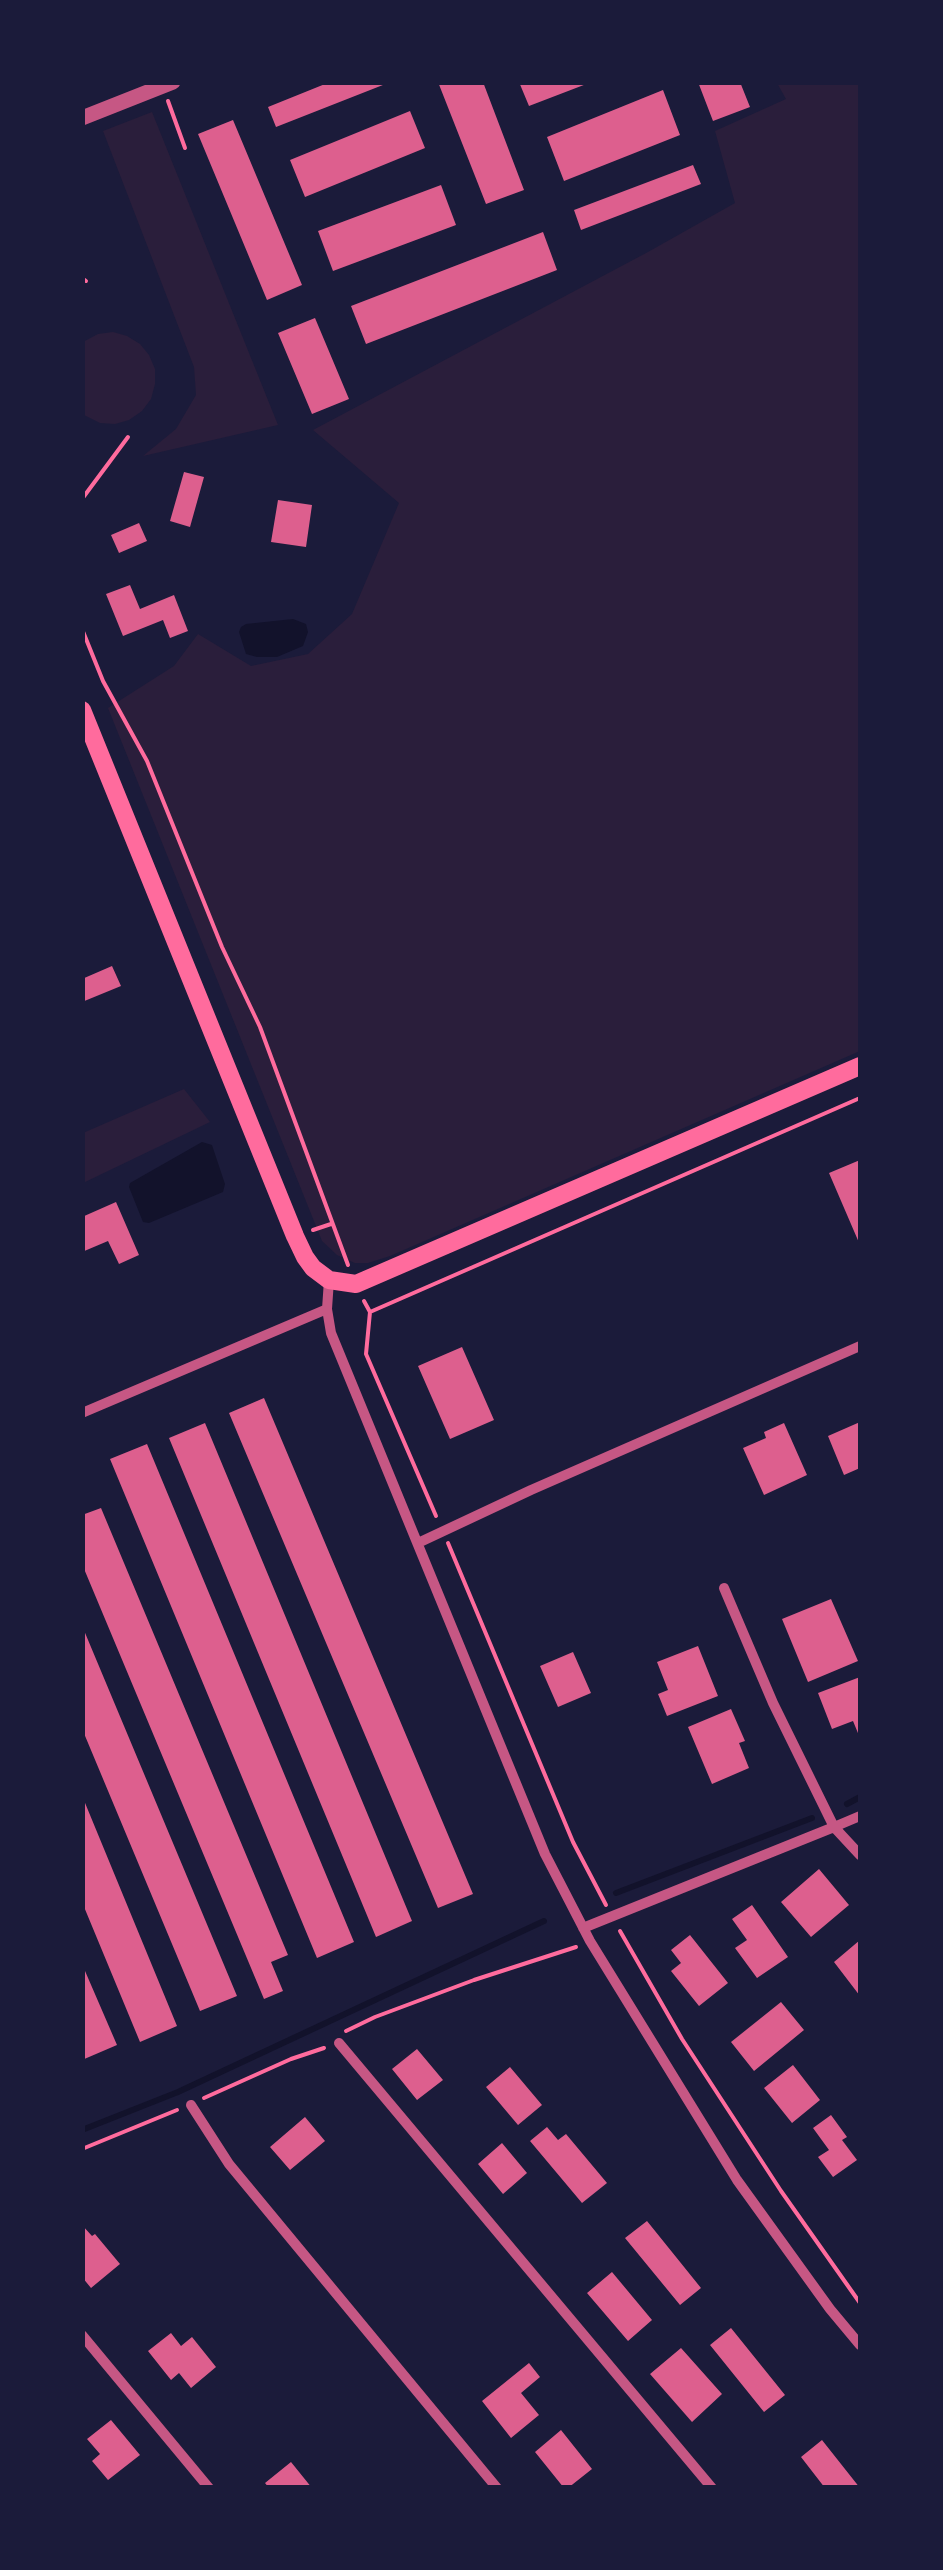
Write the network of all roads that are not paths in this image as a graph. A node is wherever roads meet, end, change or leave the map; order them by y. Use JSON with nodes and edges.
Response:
{"nodes":[{"id":1,"x":168,"y":85,"type":"edge"},
{"id":2,"x":82,"y":118,"type":"edge"},
{"id":3,"x":82,"y":710,"type":"edge"},
{"id":4,"x":860,"y":1066,"type":"edge"},
{"id":5,"x":329,"y":1280,"type":"junction"},
{"id":6,"x":327,"y":1309,"type":"junction"},
{"id":7,"x":860,"y":1346,"type":"edge"},
{"id":8,"x":82,"y":1413,"type":"edge"},
{"id":9,"x":418,"y":1542,"type":"junction"},
{"id":10,"x":724,"y":1588,"type":"dead end"},
{"id":11,"x":860,"y":1816,"type":"edge"},
{"id":12,"x":834,"y":1827,"type":"junction"},
{"id":13,"x":860,"y":1855,"type":"edge"},
{"id":14,"x":583,"y":1928,"type":"junction"},
{"id":15,"x":340,"y":2043,"type":"road end"},
{"id":16,"x":190,"y":2104,"type":"road end"},
{"id":17,"x":82,"y":2335,"type":"edge"},
{"id":18,"x":860,"y":2346,"type":"edge"},
{"id":19,"x":209,"y":2488,"type":"edge"},
{"id":20,"x":497,"y":2488,"type":"edge"},
{"id":21,"x":712,"y":2488,"type":"edge"}],
"edges":[{"from":1,"to":2,"type":"street"},
{"from":3,"to":5,"type":"main road"},
{"from":4,"to":5,"type":"main road"},
{"from":5,"to":6,"type":"street"},
{"from":6,"to":8,"type":"street"},
{"from":6,"to":9,"type":"street"},
{"from":7,"to":9,"type":"street"},
{"from":9,"to":14,"type":"street"},
{"from":10,"to":12,"type":"street"},
{"from":11,"to":12,"type":"street"},
{"from":12,"to":13,"type":"street"},
{"from":12,"to":14,"type":"street"},
{"from":14,"to":18,"type":"street"},
{"from":15,"to":21,"type":"street"},
{"from":16,"to":20,"type":"street"},
{"from":17,"to":19,"type":"street"}]}
